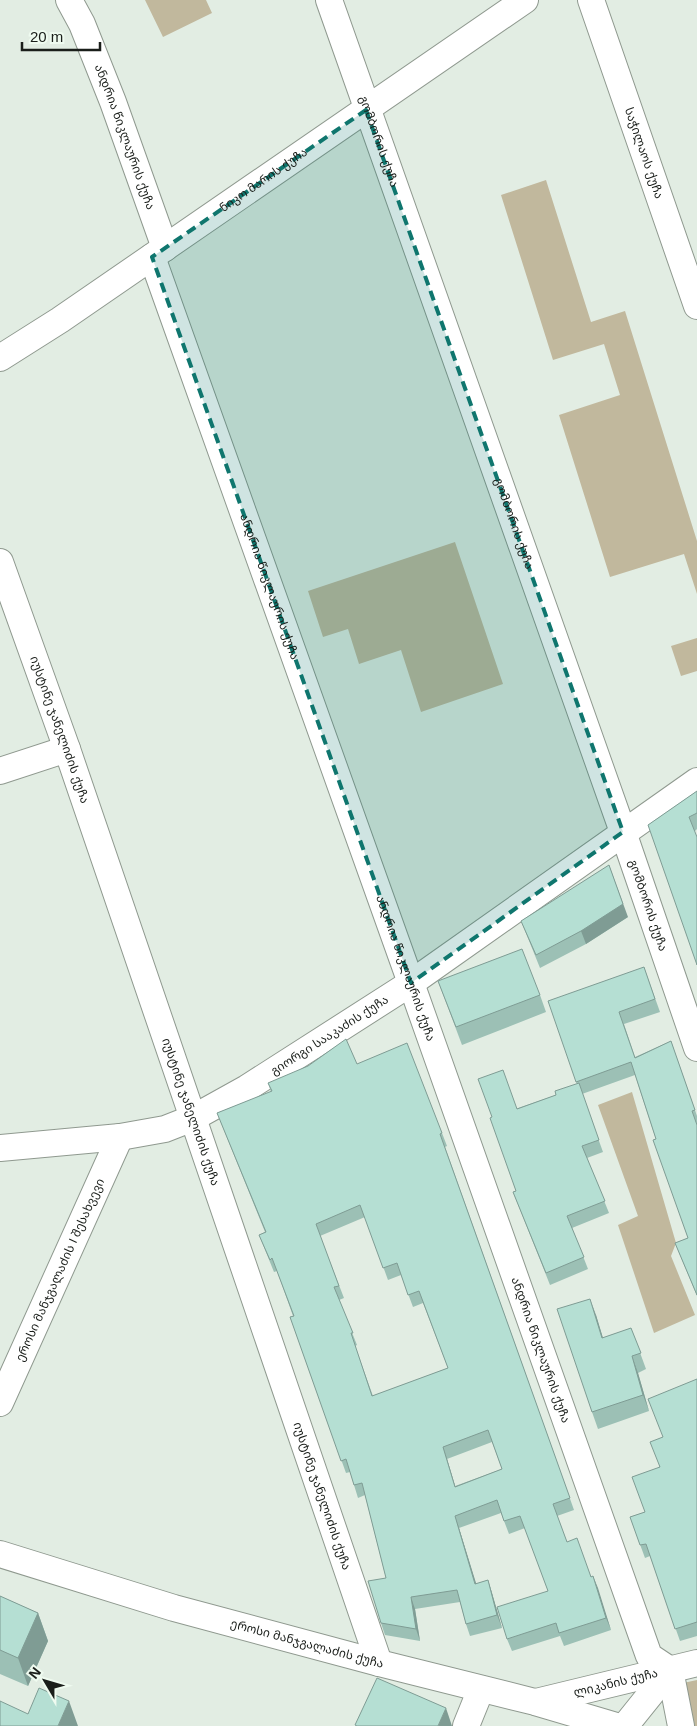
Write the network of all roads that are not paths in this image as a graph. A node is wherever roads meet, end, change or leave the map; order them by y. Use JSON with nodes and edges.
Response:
{"nodes":[{"id":1,"x":69,"y":0,"type":"edge"},
{"id":2,"x":329,"y":0,"type":"edge"},
{"id":3,"x":525,"y":0,"type":"edge"},
{"id":4,"x":591,"y":0,"type":"edge"},
{"id":5,"x":366,"y":110,"type":"junction"},
{"id":6,"x":158,"y":252,"type":"junction"},
{"id":7,"x":697,"y":306,"type":"edge"},
{"id":8,"x":0,"y":358,"type":"edge"},
{"id":9,"x":0,"y":562,"type":"edge"},
{"id":10,"x":67,"y":749,"type":"junction"},
{"id":11,"x":0,"y":771,"type":"edge"},
{"id":12,"x":697,"y":781,"type":"edge"},
{"id":13,"x":623,"y":832,"type":"junction"},
{"id":14,"x":411,"y":983,"type":"junction"},
{"id":15,"x":697,"y":1048,"type":"edge"},
{"id":16,"x":193,"y":1118,"type":"junction"},
{"id":17,"x":120,"y":1137,"type":"junction"},
{"id":18,"x":0,"y":1148,"type":"edge"},
{"id":19,"x":0,"y":1402,"type":"edge"},
{"id":20,"x":0,"y":1554,"type":"edge"},
{"id":21,"x":379,"y":1663,"type":"junction"},
{"id":22,"x":697,"y":1663,"type":"edge"},
{"id":23,"x":670,"y":1670,"type":"junction"},
{"id":24,"x":622,"y":1682,"type":"junction"},
{"id":25,"x":481,"y":1689,"type":"junction"},
{"id":26,"x":535,"y":1702,"type":"junction"},
{"id":27,"x":616,"y":1725,"type":"edge"},
{"id":28,"x":466,"y":1726,"type":"edge"},
{"id":29,"x":681,"y":1726,"type":"edge"}],
"edges":[{"from":1,"to":6,"type":"street","name":"ანდრია წიკლაურის ქუჩა"},
{"from":2,"to":5,"type":"street","name":"გომბორის ქუჩა"},
{"from":3,"to":5,"type":"street","name":"ნიკო მარის ქუჩა"},
{"from":4,"to":7,"type":"street","name":"საჭილაოს ქუჩა"},
{"from":5,"to":6,"type":"street","name":"ნიკო მარის ქუჩა"},
{"from":5,"to":13,"type":"street","name":"გომბორის ქუჩა"},
{"from":6,"to":8,"type":"street","name":"ნიკო მარის ქუჩა"},
{"from":6,"to":14,"type":"street","name":"ანდრია წიკლაურის ქუჩა"},
{"from":9,"to":10,"type":"street","name":"იუსტინე ჯანელიძის ქუჩა"},
{"from":10,"to":11,"type":"street"},
{"from":10,"to":16,"type":"street","name":"იუსტინე ჯანელიძის ქუჩა"},
{"from":12,"to":13,"type":"street","name":"გიორგი სააკაძის ქუჩა"},
{"from":13,"to":14,"type":"street","name":"გიორგი სააკაძის ქუჩა"},
{"from":13,"to":15,"type":"street","name":"გომბორის ქუჩა"},
{"from":14,"to":16,"type":"street","name":"გიორგი სააკაძის ქუჩა"},
{"from":14,"to":23,"type":"street","name":"ანდრია წიკლაურის ქუჩა"},
{"from":16,"to":17,"type":"street","name":"გიორგი სააკაძის ქუჩა"},
{"from":16,"to":21,"type":"street","name":"იუსტინე ჯანელიძის ქუჩა"},
{"from":17,"to":18,"type":"street","name":"გიორგი სააკაძის ქუჩა"},
{"from":17,"to":19,"type":"street","name":"ეროსი მანჯგალაძის I შესახვევი"},
{"from":20,"to":21,"type":"street","name":"ეროსი მანჯგალაძის ქუჩა"},
{"from":21,"to":25,"type":"street","name":"ეროსი მანჯგალაძის ქუჩა"},
{"from":22,"to":23,"type":"street","name":"ლიკანის ქუჩა"},
{"from":23,"to":24,"type":"street","name":"ლიკანის ქუჩა"},
{"from":23,"to":27,"type":"street"},
{"from":23,"to":29,"type":"street"},
{"from":24,"to":26,"type":"street","name":"ლიკანის ქუჩა"},
{"from":24,"to":27,"type":"street"},
{"from":25,"to":26,"type":"street","name":"ეროსი მანჯგალაძის ქუჩა"},
{"from":25,"to":28,"type":"street"},
{"from":26,"to":27,"type":"street","name":"ეროსი მანჯგალაძის ქუჩა"}]}
